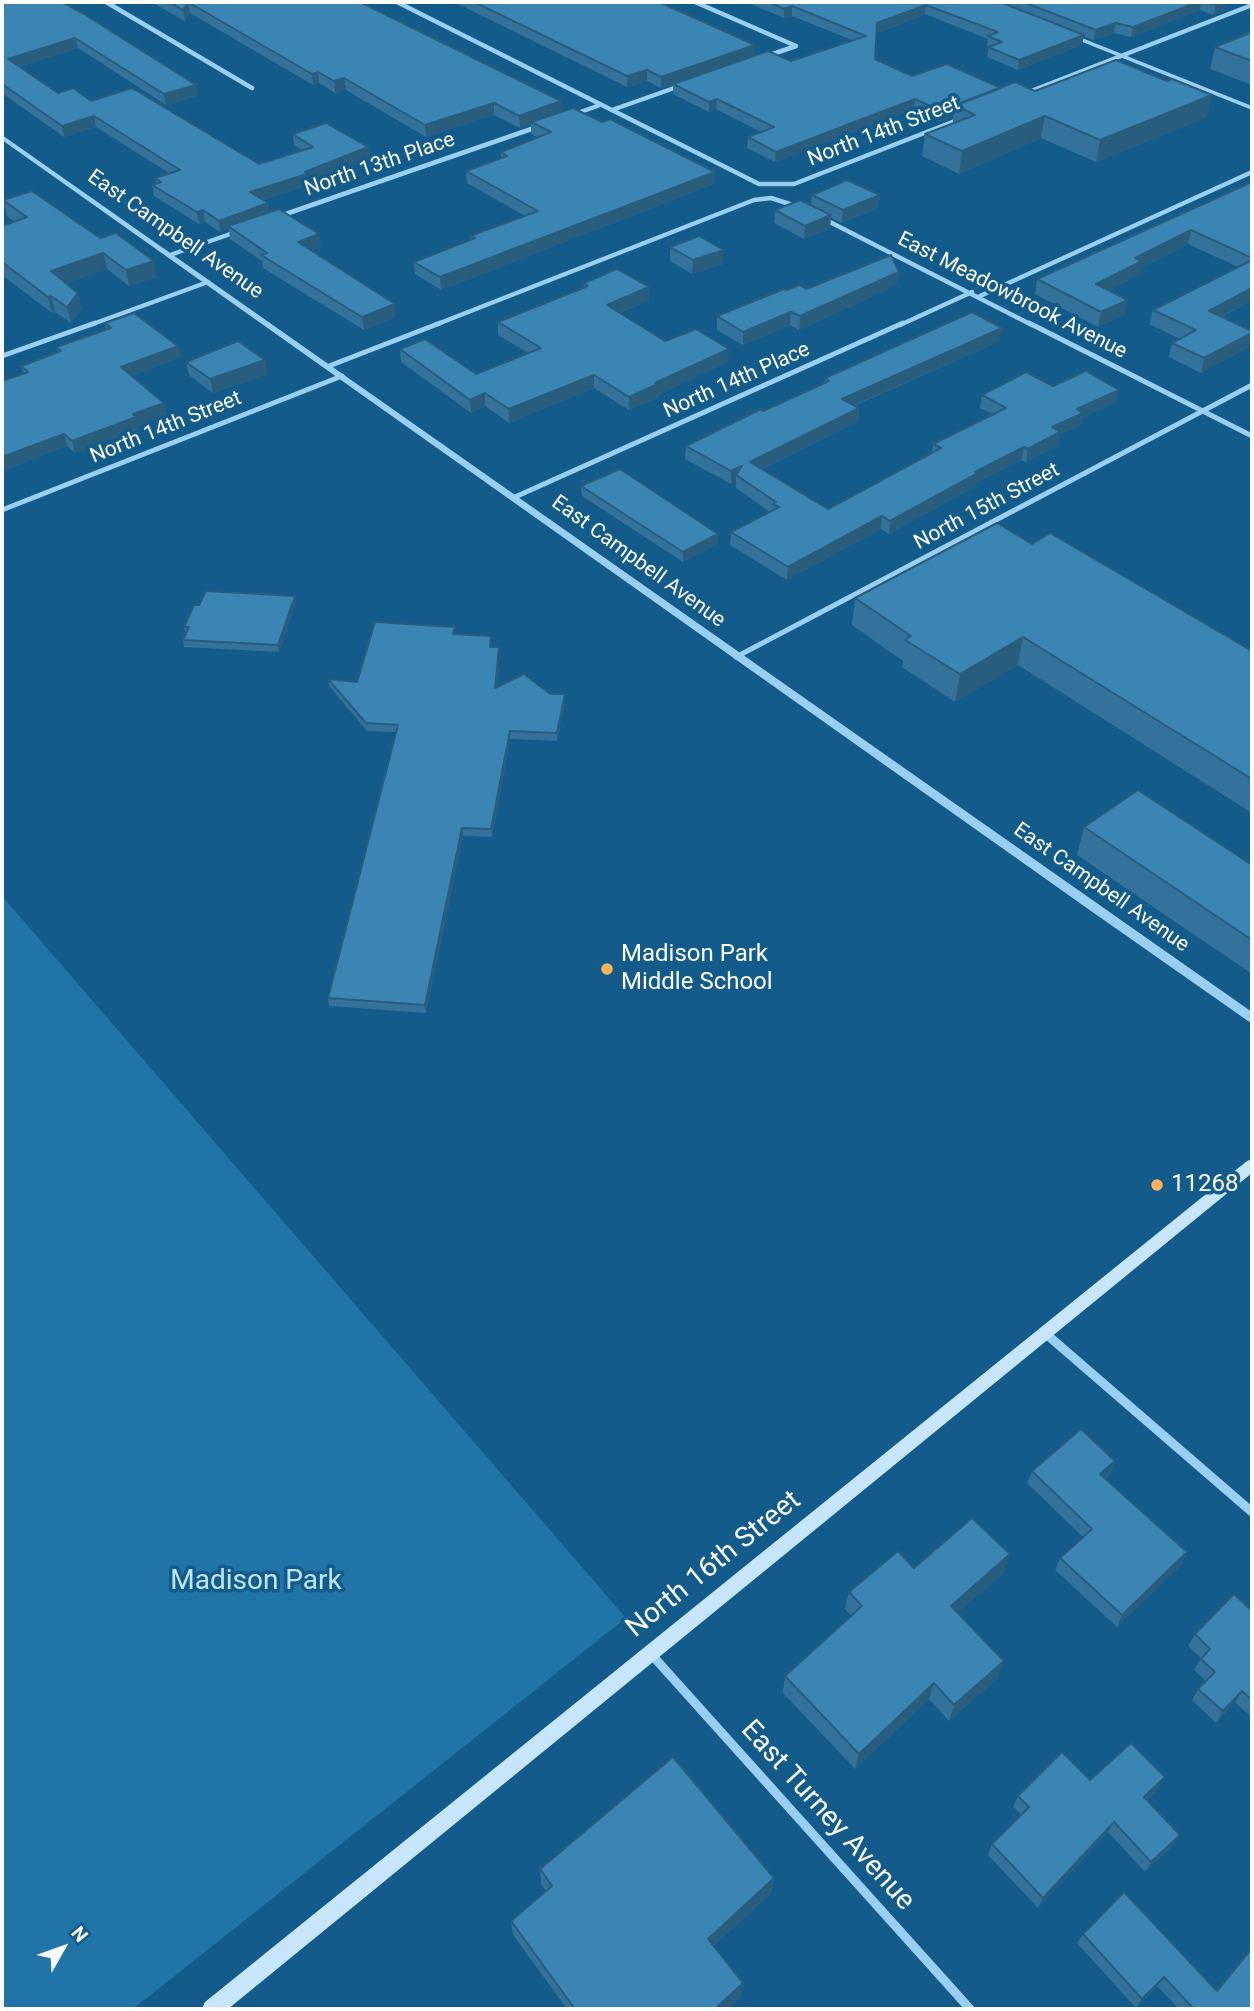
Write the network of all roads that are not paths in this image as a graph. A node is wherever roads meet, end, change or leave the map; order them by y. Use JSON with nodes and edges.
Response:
{"nodes":[{"id":1,"x":106,"y":2,"type":"edge"},
{"id":2,"x":397,"y":2,"type":"edge"},
{"id":3,"x":695,"y":2,"type":"edge"},
{"id":4,"x":1252,"y":5,"type":"edge"},
{"id":5,"x":1058,"y":30,"type":"edge"},
{"id":6,"x":1122,"y":56,"type":"junction"},
{"id":7,"x":757,"y":60,"type":"edge"},
{"id":8,"x":691,"y":83,"type":"edge"},
{"id":9,"x":252,"y":88,"type":"dead end"},
{"id":10,"x":1019,"y":96,"type":"edge"},
{"id":11,"x":600,"y":104,"type":"junction"},
{"id":12,"x":1252,"y":108,"type":"edge"},
{"id":13,"x":612,"y":110,"type":"junction"},
{"id":14,"x":969,"y":116,"type":"edge"},
{"id":15,"x":562,"y":118,"type":"edge"},
{"id":16,"x":549,"y":123,"type":"edge"},
{"id":17,"x":2,"y":137,"type":"edge"},
{"id":18,"x":1252,"y":173,"type":"edge"},
{"id":19,"x":804,"y":210,"type":"edge"},
{"id":20,"x":815,"y":215,"type":"edge"},
{"id":21,"x":277,"y":217,"type":"edge"},
{"id":22,"x":239,"y":231,"type":"edge"},
{"id":23,"x":170,"y":255,"type":"junction"},
{"id":24,"x":208,"y":282,"type":"junction"},
{"id":25,"x":972,"y":292,"type":"junction"},
{"id":26,"x":980,"y":296,"type":"junction"},
{"id":27,"x":2,"y":356,"type":"edge"},
{"id":28,"x":328,"y":366,"type":"junction"},
{"id":29,"x":342,"y":376,"type":"junction"},
{"id":30,"x":1252,"y":385,"type":"edge"},
{"id":31,"x":1203,"y":411,"type":"junction"},
{"id":32,"x":1252,"y":436,"type":"edge"},
{"id":33,"x":515,"y":497,"type":"junction"},
{"id":34,"x":2,"y":510,"type":"edge"},
{"id":35,"x":736,"y":657,"type":"junction"},
{"id":36,"x":1252,"y":1018,"type":"edge"},
{"id":37,"x":1252,"y":1164,"type":"edge"},
{"id":38,"x":1044,"y":1333,"type":"junction"},
{"id":39,"x":1252,"y":1512,"type":"edge"},
{"id":40,"x":650,"y":1653,"type":"junction"},
{"id":41,"x":212,"y":2009,"type":"edge"},
{"id":42,"x":970,"y":2009,"type":"edge"}],
"edges":[{"from":1,"to":9,"type":"street"},
{"from":2,"to":11,"type":"street"},
{"from":3,"to":7,"type":"street"},
{"from":4,"to":6,"type":"street"},
{"from":5,"to":6,"type":"street"},
{"from":6,"to":10,"type":"street"},
{"from":6,"to":12,"type":"street"},
{"from":8,"to":13,"type":"street"},
{"from":11,"to":13,"type":"street"},
{"from":11,"to":15,"type":"street"},
{"from":13,"to":14,"type":"street","name":"North 14th Street"},
{"from":16,"to":21,"type":"street","name":"North 13th Place"},
{"from":17,"to":23,"type":"street","name":"East Campbell Avenue"},
{"from":18,"to":26,"type":"street"},
{"from":19,"to":28,"type":"street"},
{"from":20,"to":25,"type":"street","name":"East Meadowbrook Avenue"},
{"from":22,"to":23,"type":"street"},
{"from":23,"to":24,"type":"street","name":"East Campbell Avenue"},
{"from":24,"to":27,"type":"street"},
{"from":24,"to":28,"type":"street","name":"East Campbell Avenue"},
{"from":25,"to":26,"type":"street","name":"East Meadowbrook Avenue"},
{"from":25,"to":33,"type":"street","name":"North 14th Place"},
{"from":26,"to":31,"type":"street","name":"East Meadowbrook Avenue"},
{"from":28,"to":29,"type":"street","name":"East Campbell Avenue"},
{"from":29,"to":33,"type":"street","name":"East Campbell Avenue"},
{"from":29,"to":34,"type":"street","name":"North 14th Street"},
{"from":30,"to":31,"type":"street","name":"North 15th Street"},
{"from":31,"to":32,"type":"street","name":"East Meadowbrook Avenue"},
{"from":31,"to":35,"type":"street","name":"North 15th Street"},
{"from":33,"to":35,"type":"street","name":"East Campbell Avenue"},
{"from":35,"to":36,"type":"street","name":"East Campbell Avenue"},
{"from":37,"to":38,"type":"main road","name":"North 16th Street"},
{"from":38,"to":39,"type":"street"},
{"from":38,"to":40,"type":"main road","name":"North 16th Street"},
{"from":40,"to":41,"type":"main road","name":"North 16th Street"},
{"from":40,"to":42,"type":"street","name":"East Turney Avenue"}]}
